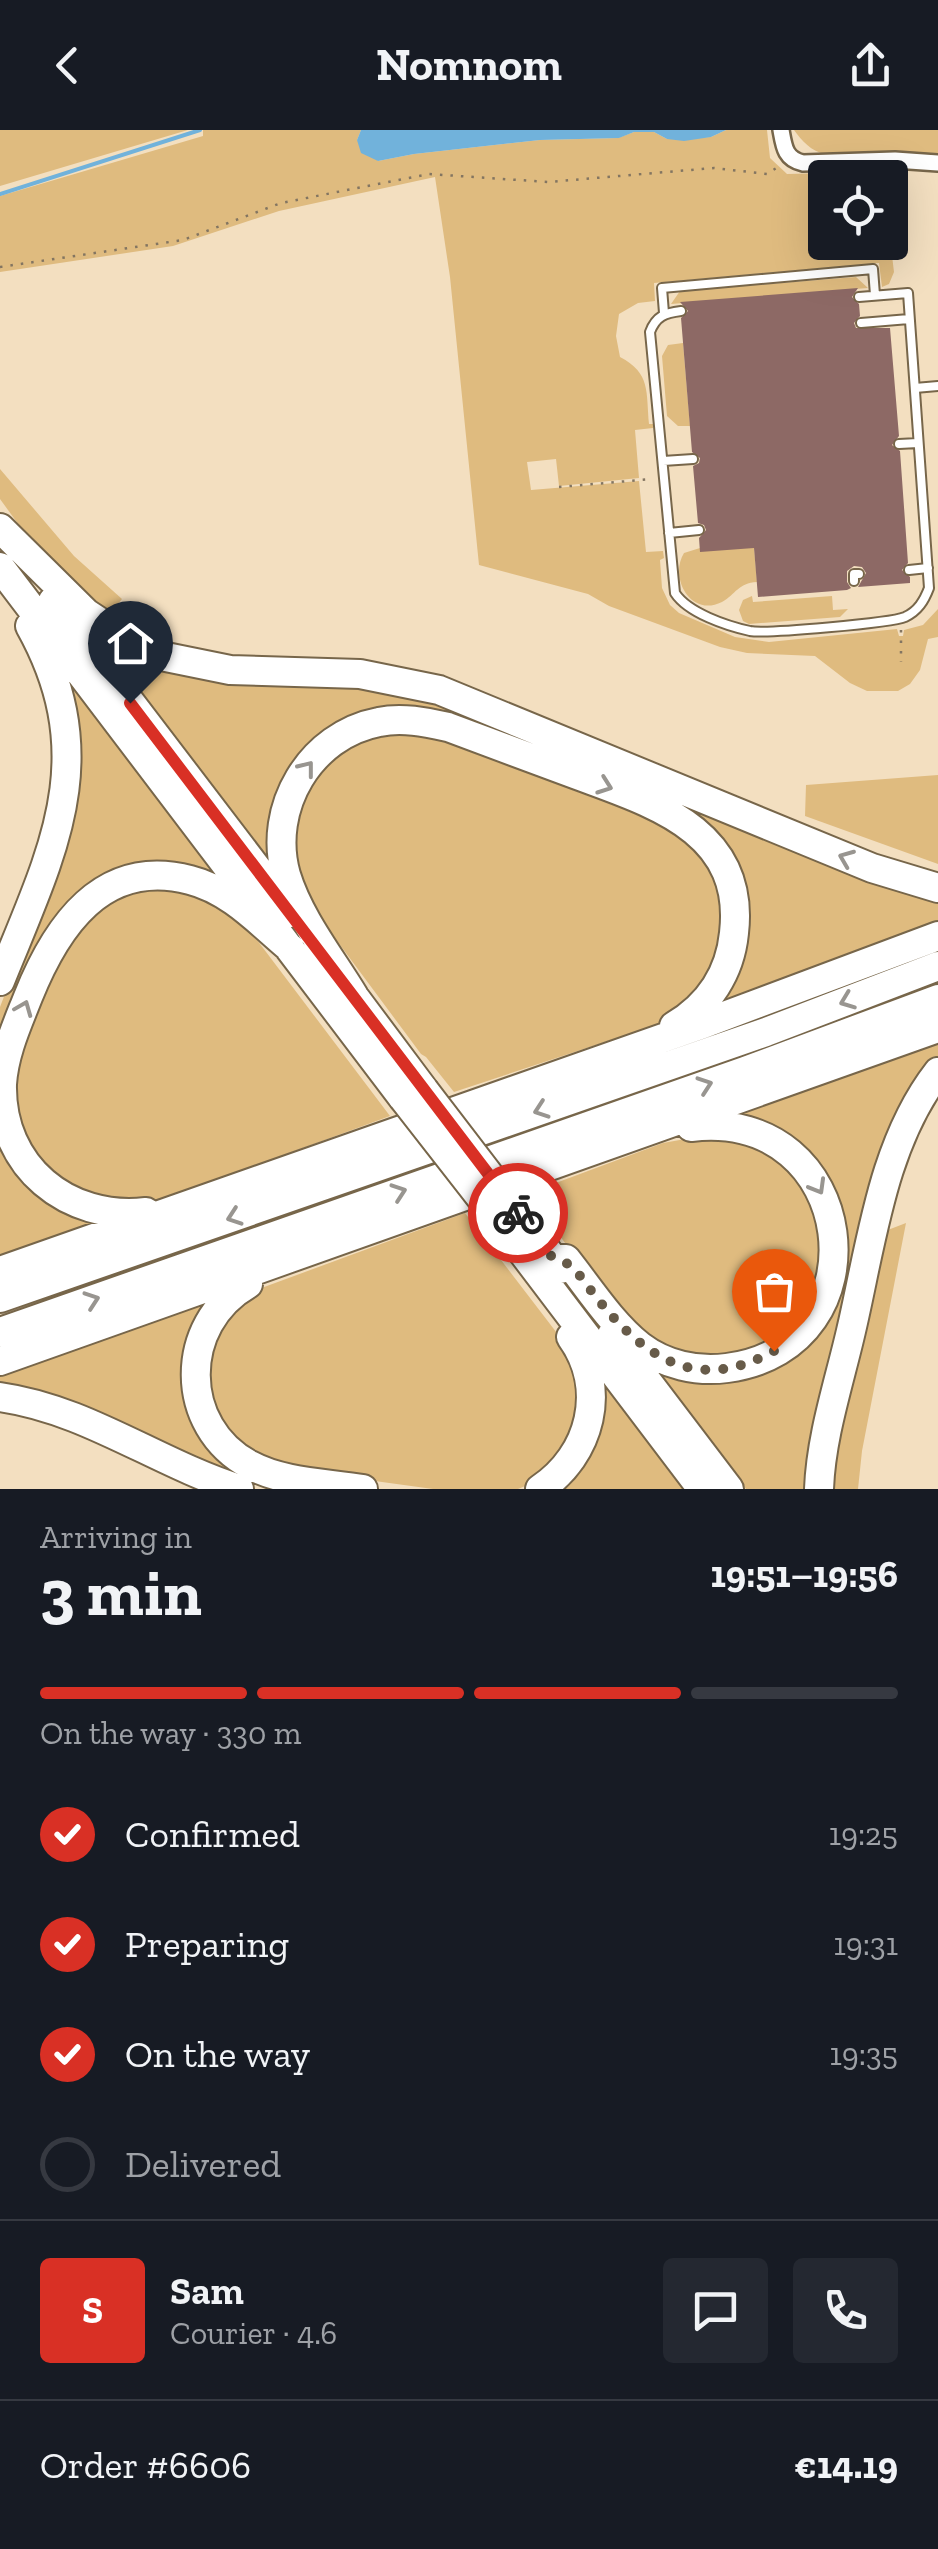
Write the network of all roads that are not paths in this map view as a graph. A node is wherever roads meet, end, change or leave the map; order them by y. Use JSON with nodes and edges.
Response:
{"nodes":[{"id":1,"x":781,"y":130,"type":"edge"},
{"id":2,"x":908,"y":161,"type":"edge"},
{"id":3,"x":808,"y":163,"type":"edge"},
{"id":4,"x":938,"y":164,"type":"edge"},
{"id":5,"x":875,"y":295,"type":"junction"},
{"id":6,"x":859,"y":296,"type":"dead end"},
{"id":7,"x":681,"y":311,"type":"dead end"},
{"id":8,"x":664,"y":313,"type":"junction"},
{"id":9,"x":910,"y":319,"type":"junction"},
{"id":10,"x":861,"y":323,"type":"dead end"},
{"id":11,"x":938,"y":386,"type":"edge"},
{"id":12,"x":914,"y":388,"type":"junction"},
{"id":13,"x":918,"y":442,"type":"junction"},
{"id":14,"x":899,"y":444,"type":"dead end"},
{"id":15,"x":693,"y":459,"type":"dead end"},
{"id":16,"x":663,"y":462,"type":"junction"},
{"id":17,"x":0,"y":529,"type":"edge"},
{"id":18,"x":698,"y":530,"type":"dead end"},
{"id":19,"x":669,"y":533,"type":"junction"},
{"id":20,"x":928,"y":568,"type":"junction"},
{"id":21,"x":909,"y":570,"type":"dead end"},
{"id":22,"x":0,"y":571,"type":"edge"},
{"id":23,"x":938,"y":888,"type":"edge"},
{"id":24,"x":938,"y":936,"type":"edge"},
{"id":25,"x":290,"y":948,"type":"junction"},
{"id":26,"x":938,"y":966,"type":"edge"},
{"id":27,"x":0,"y":981,"type":"edge"},
{"id":28,"x":354,"y":996,"type":"junction"},
{"id":29,"x":938,"y":999,"type":"edge"},
{"id":30,"x":938,"y":1028,"type":"edge"},
{"id":31,"x":620,"y":1054,"type":"junction"},
{"id":32,"x":938,"y":1072,"type":"edge"},
{"id":33,"x":413,"y":1094,"type":"junction"},
{"id":34,"x":626,"y":1141,"type":"junction"},
{"id":35,"x":194,"y":1204,"type":"junction"},
{"id":36,"x":298,"y":1256,"type":"junction"},
{"id":37,"x":541,"y":1260,"type":"junction"},
{"id":38,"x":0,"y":1271,"type":"edge"},
{"id":39,"x":0,"y":1298,"type":"edge"},
{"id":40,"x":0,"y":1332,"type":"edge"},
{"id":41,"x":0,"y":1362,"type":"edge"},
{"id":42,"x":14,"y":1402,"type":"edge"},
{"id":43,"x":239,"y":1489,"type":"edge"},
{"id":44,"x":363,"y":1489,"type":"edge"},
{"id":45,"x":540,"y":1489,"type":"edge"},
{"id":46,"x":702,"y":1489,"type":"edge"},
{"id":47,"x":729,"y":1489,"type":"edge"},
{"id":48,"x":819,"y":1489,"type":"edge"}],
"edges":[{"from":1,"to":3,"type":"street"},
{"from":2,"to":4,"type":"street"},
{"from":5,"to":6,"type":"lane"},
{"from":5,"to":8,"type":"lane"},
{"from":5,"to":9,"type":"lane"},
{"from":7,"to":8,"type":"lane"},
{"from":8,"to":16,"type":"lane"},
{"from":9,"to":10,"type":"lane"},
{"from":9,"to":12,"type":"lane"},
{"from":11,"to":12,"type":"lane"},
{"from":12,"to":13,"type":"lane"},
{"from":13,"to":14,"type":"lane"},
{"from":13,"to":20,"type":"lane"},
{"from":15,"to":16,"type":"lane"},
{"from":16,"to":19,"type":"lane"},
{"from":23,"to":17,"type":"highway","one_way":true},
{"from":17,"to":28,"type":"highway"},
{"from":18,"to":19,"type":"lane"},
{"from":19,"to":20,"type":"lane"},
{"from":20,"to":21,"type":"lane"},
{"from":22,"to":25,"type":"highway"},
{"from":22,"to":27,"type":"highway"},
{"from":24,"to":31,"type":"highway"},
{"from":25,"to":33,"type":"highway"},
{"from":35,"to":25,"type":"highway","one_way":true},
{"from":26,"to":39,"type":"highway","one_way":true},
{"from":28,"to":31,"type":"highway","one_way":true},
{"from":28,"to":33,"type":"highway"},
{"from":40,"to":29,"type":"highway","one_way":true},
{"from":30,"to":34,"type":"highway"},
{"from":31,"to":35,"type":"highway"},
{"from":32,"to":48,"type":"highway"},
{"from":33,"to":37,"type":"highway","bridge":true},
{"from":34,"to":36,"type":"highway"},
{"from":34,"to":37,"type":"highway","one_way":true},
{"from":35,"to":38,"type":"highway"},
{"from":36,"to":41,"type":"highway"},
{"from":36,"to":44,"type":"highway"},
{"from":37,"to":45,"type":"highway"},
{"from":37,"to":46,"type":"highway"},
{"from":37,"to":47,"type":"highway"},
{"from":42,"to":43,"type":"highway"}]}
